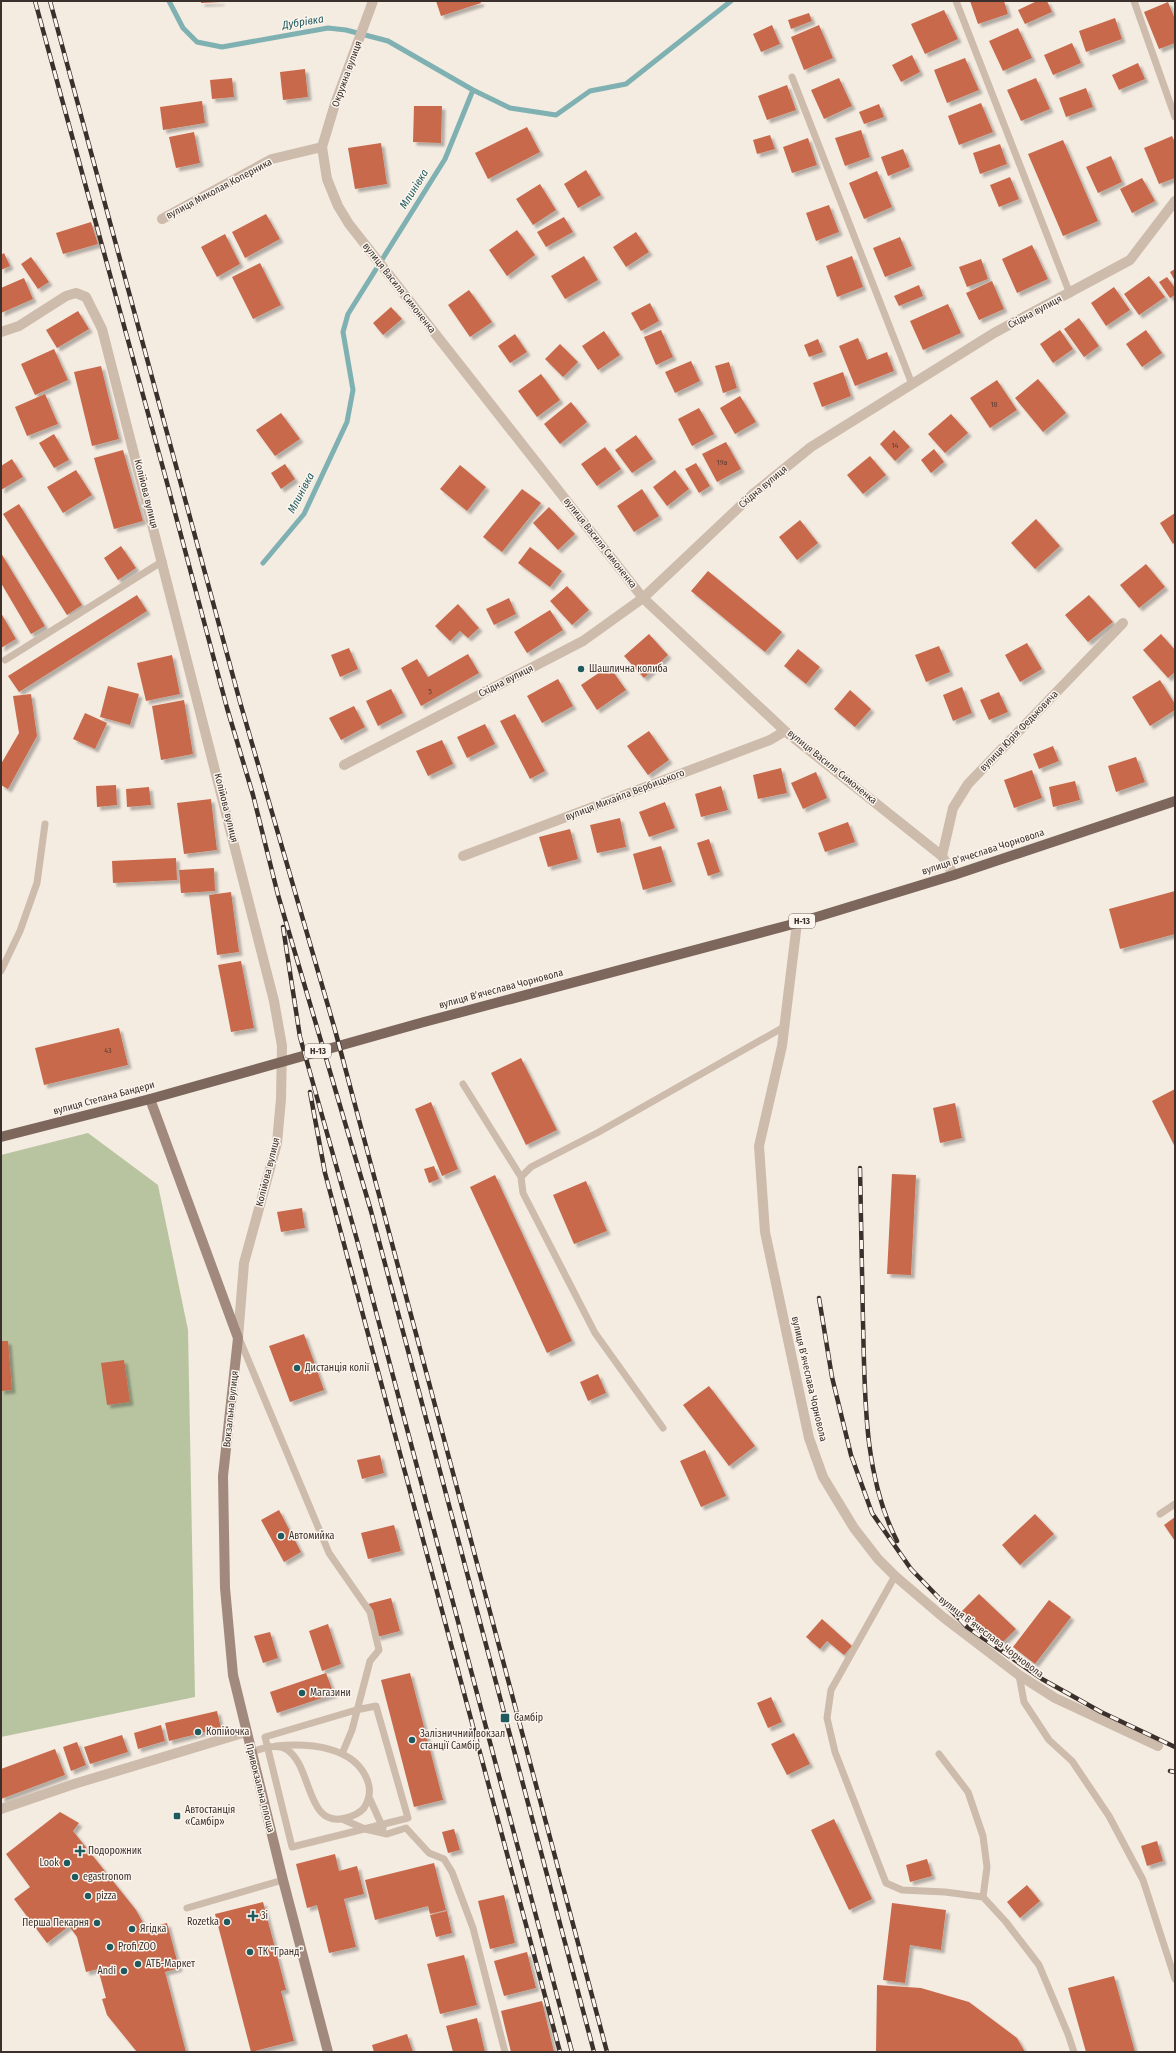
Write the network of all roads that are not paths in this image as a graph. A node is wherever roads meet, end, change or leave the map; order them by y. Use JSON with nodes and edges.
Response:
{"nodes":[{"id":1,"x":373,"y":1,"type":"edge"},
{"id":2,"x":956,"y":1,"type":"edge"},
{"id":3,"x":1134,"y":1,"type":"edge"},
{"id":4,"x":792,"y":77,"type":"dead end"},
{"id":5,"x":1175,"y":117,"type":"edge"},
{"id":6,"x":322,"y":147,"type":"junction"},
{"id":7,"x":1175,"y":201,"type":"edge"},
{"id":8,"x":162,"y":219,"type":"dead end"},
{"id":9,"x":1070,"y":294,"type":"junction"},
{"id":10,"x":1,"y":332,"type":"edge"},
{"id":11,"x":912,"y":384,"type":"junction"},
{"id":12,"x":163,"y":561,"type":"junction"},
{"id":13,"x":643,"y":598,"type":"junction"},
{"id":14,"x":1123,"y":623,"type":"dead end"},
{"id":15,"x":5,"y":660,"type":"dead end"},
{"id":16,"x":786,"y":731,"type":"junction"},
{"id":17,"x":344,"y":765,"type":"dead end"},
{"id":18,"x":1175,"y":801,"type":"edge"},
{"id":19,"x":45,"y":824,"type":"dead end"},
{"id":20,"x":463,"y":856,"type":"dead end"},
{"id":21,"x":942,"y":856,"type":"junction"},
{"id":22,"x":954,"y":875,"type":"junction"},
{"id":23,"x":797,"y":923,"type":"junction"},
{"id":24,"x":1,"y":971,"type":"edge"},
{"id":25,"x":784,"y":1027,"type":"junction"},
{"id":26,"x":213,"y":1081,"type":"joint"},
{"id":27,"x":464,"y":1084,"type":"dead end"},
{"id":28,"x":150,"y":1099,"type":"junction"},
{"id":29,"x":1,"y":1137,"type":"edge"},
{"id":30,"x":521,"y":1177,"type":"junction"},
{"id":31,"x":238,"y":1338,"type":"junction"},
{"id":32,"x":663,"y":1428,"type":"dead end"},
{"id":33,"x":1175,"y":1504,"type":"edge"},
{"id":34,"x":1160,"y":1514,"type":"dead end"},
{"id":35,"x":895,"y":1576,"type":"junction"},
{"id":36,"x":1019,"y":1675,"type":"junction"},
{"id":37,"x":356,"y":1710,"type":"junction"},
{"id":38,"x":246,"y":1732,"type":"junction"},
{"id":39,"x":276,"y":1746,"type":"junction"},
{"id":40,"x":1158,"y":1746,"type":"dead end"},
{"id":41,"x":268,"y":1748,"type":"junction"},
{"id":42,"x":251,"y":1752,"type":"junction"},
{"id":43,"x":342,"y":1754,"type":"junction"},
{"id":44,"x":939,"y":1754,"type":"dead end"},
{"id":45,"x":369,"y":1797,"type":"junction"},
{"id":46,"x":1,"y":1809,"type":"edge"},
{"id":47,"x":342,"y":1819,"type":"junction"},
{"id":48,"x":381,"y":1826,"type":"junction"},
{"id":49,"x":364,"y":1829,"type":"junction"},
{"id":50,"x":387,"y":1834,"type":"junction"},
{"id":51,"x":283,"y":1880,"type":"junction"},
{"id":52,"x":983,"y":1897,"type":"junction"},
{"id":53,"x":187,"y":1908,"type":"dead end"},
{"id":54,"x":1175,"y":1979,"type":"edge"},
{"id":55,"x":328,"y":2052,"type":"edge"},
{"id":56,"x":505,"y":2052,"type":"edge"},
{"id":57,"x":1074,"y":2052,"type":"edge"}],
"edges":[{"from":1,"to":6,"type":"street","name":"Окружна вулиця"},
{"from":2,"to":9,"type":"lane"},
{"from":3,"to":5,"type":"lane"},
{"from":4,"to":11,"type":"lane"},
{"from":6,"to":8,"type":"street","name":"вулиця Миколая Коперника"},
{"from":6,"to":13,"type":"street","name":"вулиця Василя Симоненка"},
{"from":7,"to":9,"type":"street","name":"Східна вулиця"},
{"from":9,"to":11,"type":"street","name":"Східна вулиця"},
{"from":10,"to":12,"type":"street","name":"Колійова вулиця"},
{"from":11,"to":13,"type":"street","name":"Східна вулиця"},
{"from":12,"to":15,"type":"lane"},
{"from":12,"to":31,"type":"street","name":"Колійова вулиця"},
{"from":13,"to":16,"type":"street","name":"вулиця Василя Симоненка"},
{"from":13,"to":17,"type":"street","name":"Східна вулиця"},
{"from":14,"to":21,"type":"street","name":"вулиця Юрія Федьковича"},
{"from":16,"to":20,"type":"street","name":"вулиця Михайла Вербицького"},
{"from":16,"to":21,"type":"street","name":"вулиця Василя Симоненка"},
{"from":18,"to":22,"type":"main road","name":"вулиця Вʼячеслава Чорновола","number":"Н-13"},
{"from":19,"to":24,"type":"lane"},
{"from":21,"to":22,"type":"street","name":"вулиця Василя Симоненка"},
{"from":22,"to":23,"type":"main road","name":"вулиця Вʼячеслава Чорновола","number":"Н-13"},
{"from":23,"to":25,"type":"street","name":"вулиця Вʼячеслава Чорновола"},
{"from":23,"to":26,"type":"main road","name":"вулиця Вʼячеслава Чорновола","number":"Н-13"},
{"from":25,"to":30,"type":"lane"},
{"from":25,"to":35,"type":"street","name":"вулиця Вʼячеслава Чорновола"},
{"from":26,"to":28,"type":"main road","name":"вулиця Степана Бандери","number":"Н-13"},
{"from":27,"to":30,"type":"lane"},
{"from":28,"to":29,"type":"main road","name":"вулиця Степана Бандери","number":"Н-13"},
{"from":28,"to":31,"type":"main road","name":"Вокзальна вулиця"},
{"from":30,"to":32,"type":"lane"},
{"from":31,"to":37,"type":"lane"},
{"from":31,"to":38,"type":"main road","name":"Вокзальна вулиця"},
{"from":33,"to":34,"type":"lane"},
{"from":35,"to":36,"type":"street","name":"вулиця Вʼячеслава Чорновола"},
{"from":35,"to":52,"type":"lane"},
{"from":36,"to":40,"type":"street","name":"вулиця Вʼячеслава Чорновола"},
{"from":36,"to":54,"type":"lane"},
{"from":37,"to":41,"type":"lane"},
{"from":37,"to":43,"type":"lane"},
{"from":37,"to":48,"type":"lane"},
{"from":38,"to":42,"type":"main road","name":"Привокзальна площа"},
{"from":38,"to":46,"type":"street","name":"Привокзальна площа"},
{"from":39,"to":41,"type":"lane"},
{"from":39,"to":43,"type":"lane"},
{"from":39,"to":47,"type":"lane"},
{"from":41,"to":42,"type":"lane"},
{"from":41,"to":49,"type":"lane"},
{"from":42,"to":51,"type":"main road","name":"Привокзальна площа"},
{"from":43,"to":45,"type":"lane"},
{"from":44,"to":52,"type":"lane"},
{"from":45,"to":47,"type":"lane"},
{"from":45,"to":48,"type":"lane"},
{"from":47,"to":49,"type":"lane"},
{"from":48,"to":49,"type":"lane"},
{"from":48,"to":50,"type":"lane"},
{"from":49,"to":50,"type":"lane"},
{"from":50,"to":56,"type":"lane"},
{"from":51,"to":53,"type":"lane"},
{"from":51,"to":55,"type":"main road","name":"Привокзальна площа"},
{"from":52,"to":57,"type":"lane"}]}
